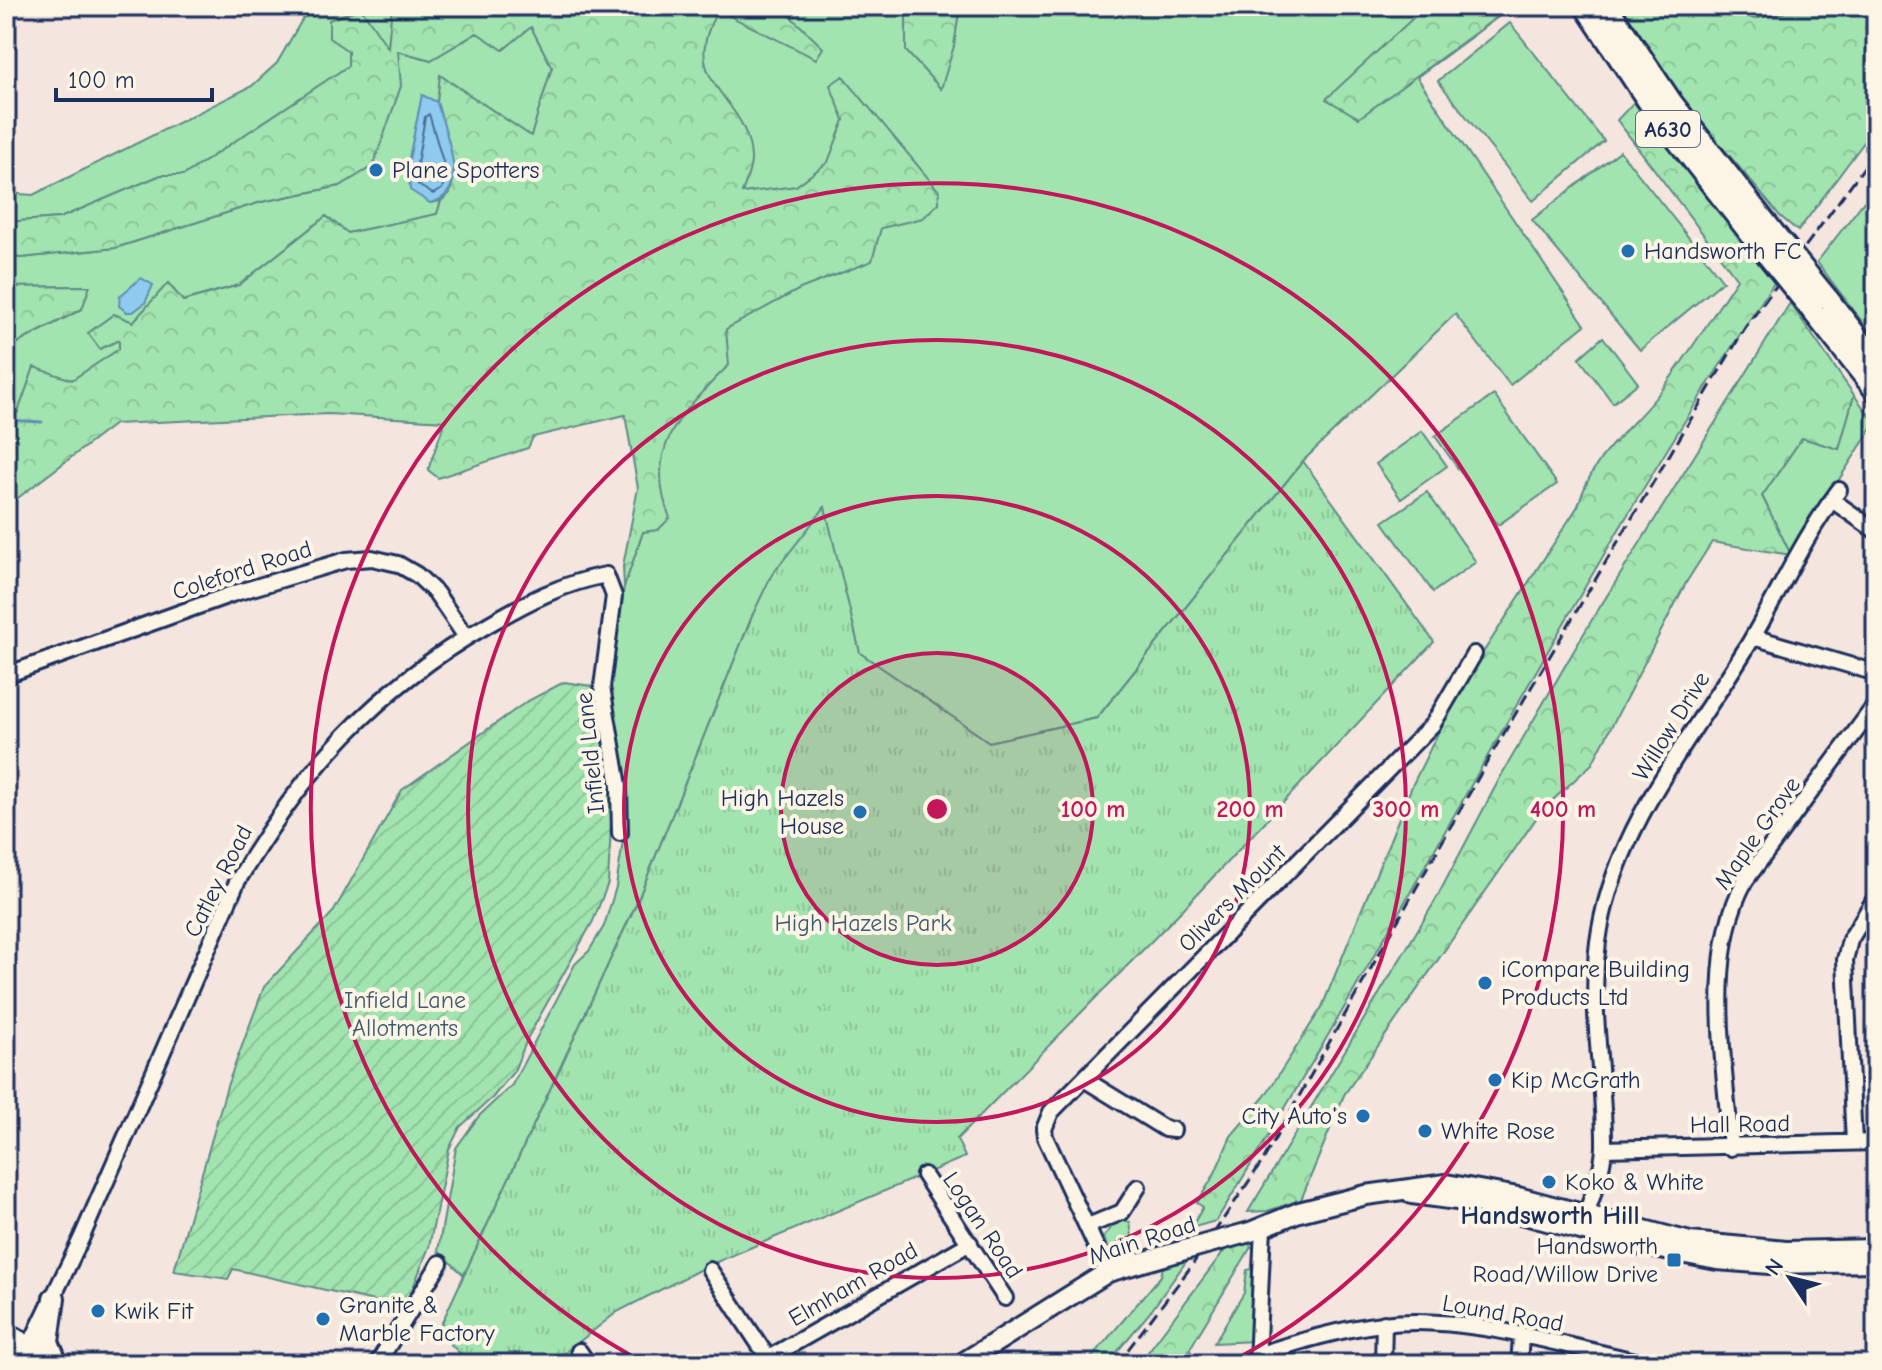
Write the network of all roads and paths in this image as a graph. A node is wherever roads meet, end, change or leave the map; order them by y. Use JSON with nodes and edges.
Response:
{"nodes":[{"id":1,"x":1585,"y":6,"type":"edge"},
{"id":2,"x":1607,"y":6,"type":"edge"},
{"id":3,"x":1767,"y":239,"type":"junction"},
{"id":4,"x":1821,"y":306,"type":"junction"},
{"id":5,"x":1876,"y":361,"type":"edge"},
{"id":6,"x":1876,"y":391,"type":"edge"},
{"id":7,"x":1876,"y":531,"type":"edge"},
{"id":8,"x":606,"y":575,"type":"joint"},
{"id":9,"x":466,"y":637,"type":"junction"},
{"id":10,"x":1753,"y":637,"type":"junction"},
{"id":11,"x":1474,"y":654,"type":"dead end"},
{"id":12,"x":1876,"y":673,"type":"edge"},
{"id":13,"x":6,"y":675,"type":"edge"},
{"id":14,"x":1876,"y":704,"type":"edge"},
{"id":15,"x":620,"y":833,"type":"dead end"},
{"id":16,"x":1876,"y":897,"type":"edge"},
{"id":17,"x":1084,"y":1079,"type":"junction"},
{"id":18,"x":1173,"y":1130,"type":"dead end"},
{"id":19,"x":1854,"y":1142,"type":"junction"},
{"id":20,"x":1876,"y":1142,"type":"edge"},
{"id":21,"x":1731,"y":1148,"type":"junction"},
{"id":22,"x":1604,"y":1149,"type":"junction"},
{"id":23,"x":924,"y":1175,"type":"dead end"},
{"id":24,"x":1138,"y":1187,"type":"dead end"},
{"id":25,"x":1583,"y":1221,"type":"junction"},
{"id":26,"x":1088,"y":1226,"type":"junction"},
{"id":27,"x":1256,"y":1229,"type":"junction"},
{"id":28,"x":970,"y":1243,"type":"junction"},
{"id":29,"x":1876,"y":1249,"type":"edge"},
{"id":30,"x":1876,"y":1262,"type":"edge"},
{"id":31,"x":440,"y":1263,"type":"dead end"},
{"id":32,"x":710,"y":1270,"type":"dead end"},
{"id":33,"x":1108,"y":1272,"type":"junction"},
{"id":34,"x":54,"y":1298,"type":"joint"},
{"id":35,"x":1005,"y":1298,"type":"dead end"},
{"id":36,"x":1384,"y":1323,"type":"junction"},
{"id":37,"x":6,"y":1334,"type":"edge"},
{"id":38,"x":1521,"y":1337,"type":"junction"},
{"id":39,"x":6,"y":1358,"type":"edge"},
{"id":40,"x":46,"y":1360,"type":"edge"},
{"id":41,"x":1257,"y":1360,"type":"edge"},
{"id":42,"x":766,"y":1362,"type":"edge"},
{"id":43,"x":17,"y":1364,"type":"edge"},
{"id":44,"x":377,"y":1364,"type":"edge"},
{"id":45,"x":961,"y":1364,"type":"edge"},
{"id":46,"x":1383,"y":1364,"type":"edge"},
{"id":47,"x":1519,"y":1364,"type":"edge"},
{"id":48,"x":1648,"y":1364,"type":"edge"}],
"edges":[{"from":1,"to":3,"type":"highway","number":"A630"},
{"from":2,"to":3,"type":"highway","number":"A630"},
{"from":3,"to":4,"type":"highway","number":"A630","bridge":true},
{"from":4,"to":5,"type":"highway","number":"A630"},
{"from":4,"to":6,"type":"highway","number":"A630"},
{"from":7,"to":10,"type":"street","name":"Willow Drive"},
{"from":8,"to":9,"type":"street","name":"Catley Road"},
{"from":8,"to":15,"type":"street","name":"Infield Lane"},
{"from":9,"to":13,"type":"street","name":"Coleford Road"},
{"from":9,"to":34,"type":"street","name":"Catley Road"},
{"from":10,"to":12,"type":"street"},
{"from":10,"to":22,"type":"street","name":"Willow Drive"},
{"from":11,"to":17,"type":"street","name":"Olivers Mount"},
{"from":14,"to":21,"type":"street","name":"Maple Grove"},
{"from":16,"to":19,"type":"street"},
{"from":17,"to":18,"type":"street"},
{"from":17,"to":26,"type":"street","name":"Olivers Mount"},
{"from":19,"to":20,"type":"street","name":"Hall Road"},
{"from":19,"to":21,"type":"street","name":"Hall Road"},
{"from":21,"to":22,"type":"street","name":"Hall Road"},
{"from":22,"to":25,"type":"street","name":"Willow Drive"},
{"from":23,"to":28,"type":"street","name":"Logan Road"},
{"from":24,"to":26,"type":"street"},
{"from":25,"to":27,"type":"main road","name":"Main Road"},
{"from":25,"to":29,"type":"main road"},
{"from":25,"to":30,"type":"main road"},
{"from":26,"to":33,"type":"street"},
{"from":27,"to":33,"type":"main road","name":"Main Road","bridge":true},
{"from":27,"to":41,"type":"street"},
{"from":28,"to":35,"type":"street","name":"Logan Road"},
{"from":28,"to":42,"type":"street","name":"Elmham Road"},
{"from":31,"to":44,"type":"street"},
{"from":32,"to":42,"type":"street"},
{"from":33,"to":45,"type":"main road","name":"Main Road"},
{"from":34,"to":40,"type":"highway"},
{"from":36,"to":38,"type":"street","name":"Lound Road"},
{"from":36,"to":41,"type":"street","name":"Lound Road"},
{"from":36,"to":46,"type":"street"},
{"from":37,"to":40,"type":"highway"},
{"from":38,"to":47,"type":"street"},
{"from":38,"to":48,"type":"street","name":"Lound Road"},
{"from":39,"to":40,"type":"highway"},
{"from":39,"to":43,"type":"highway"}]}
